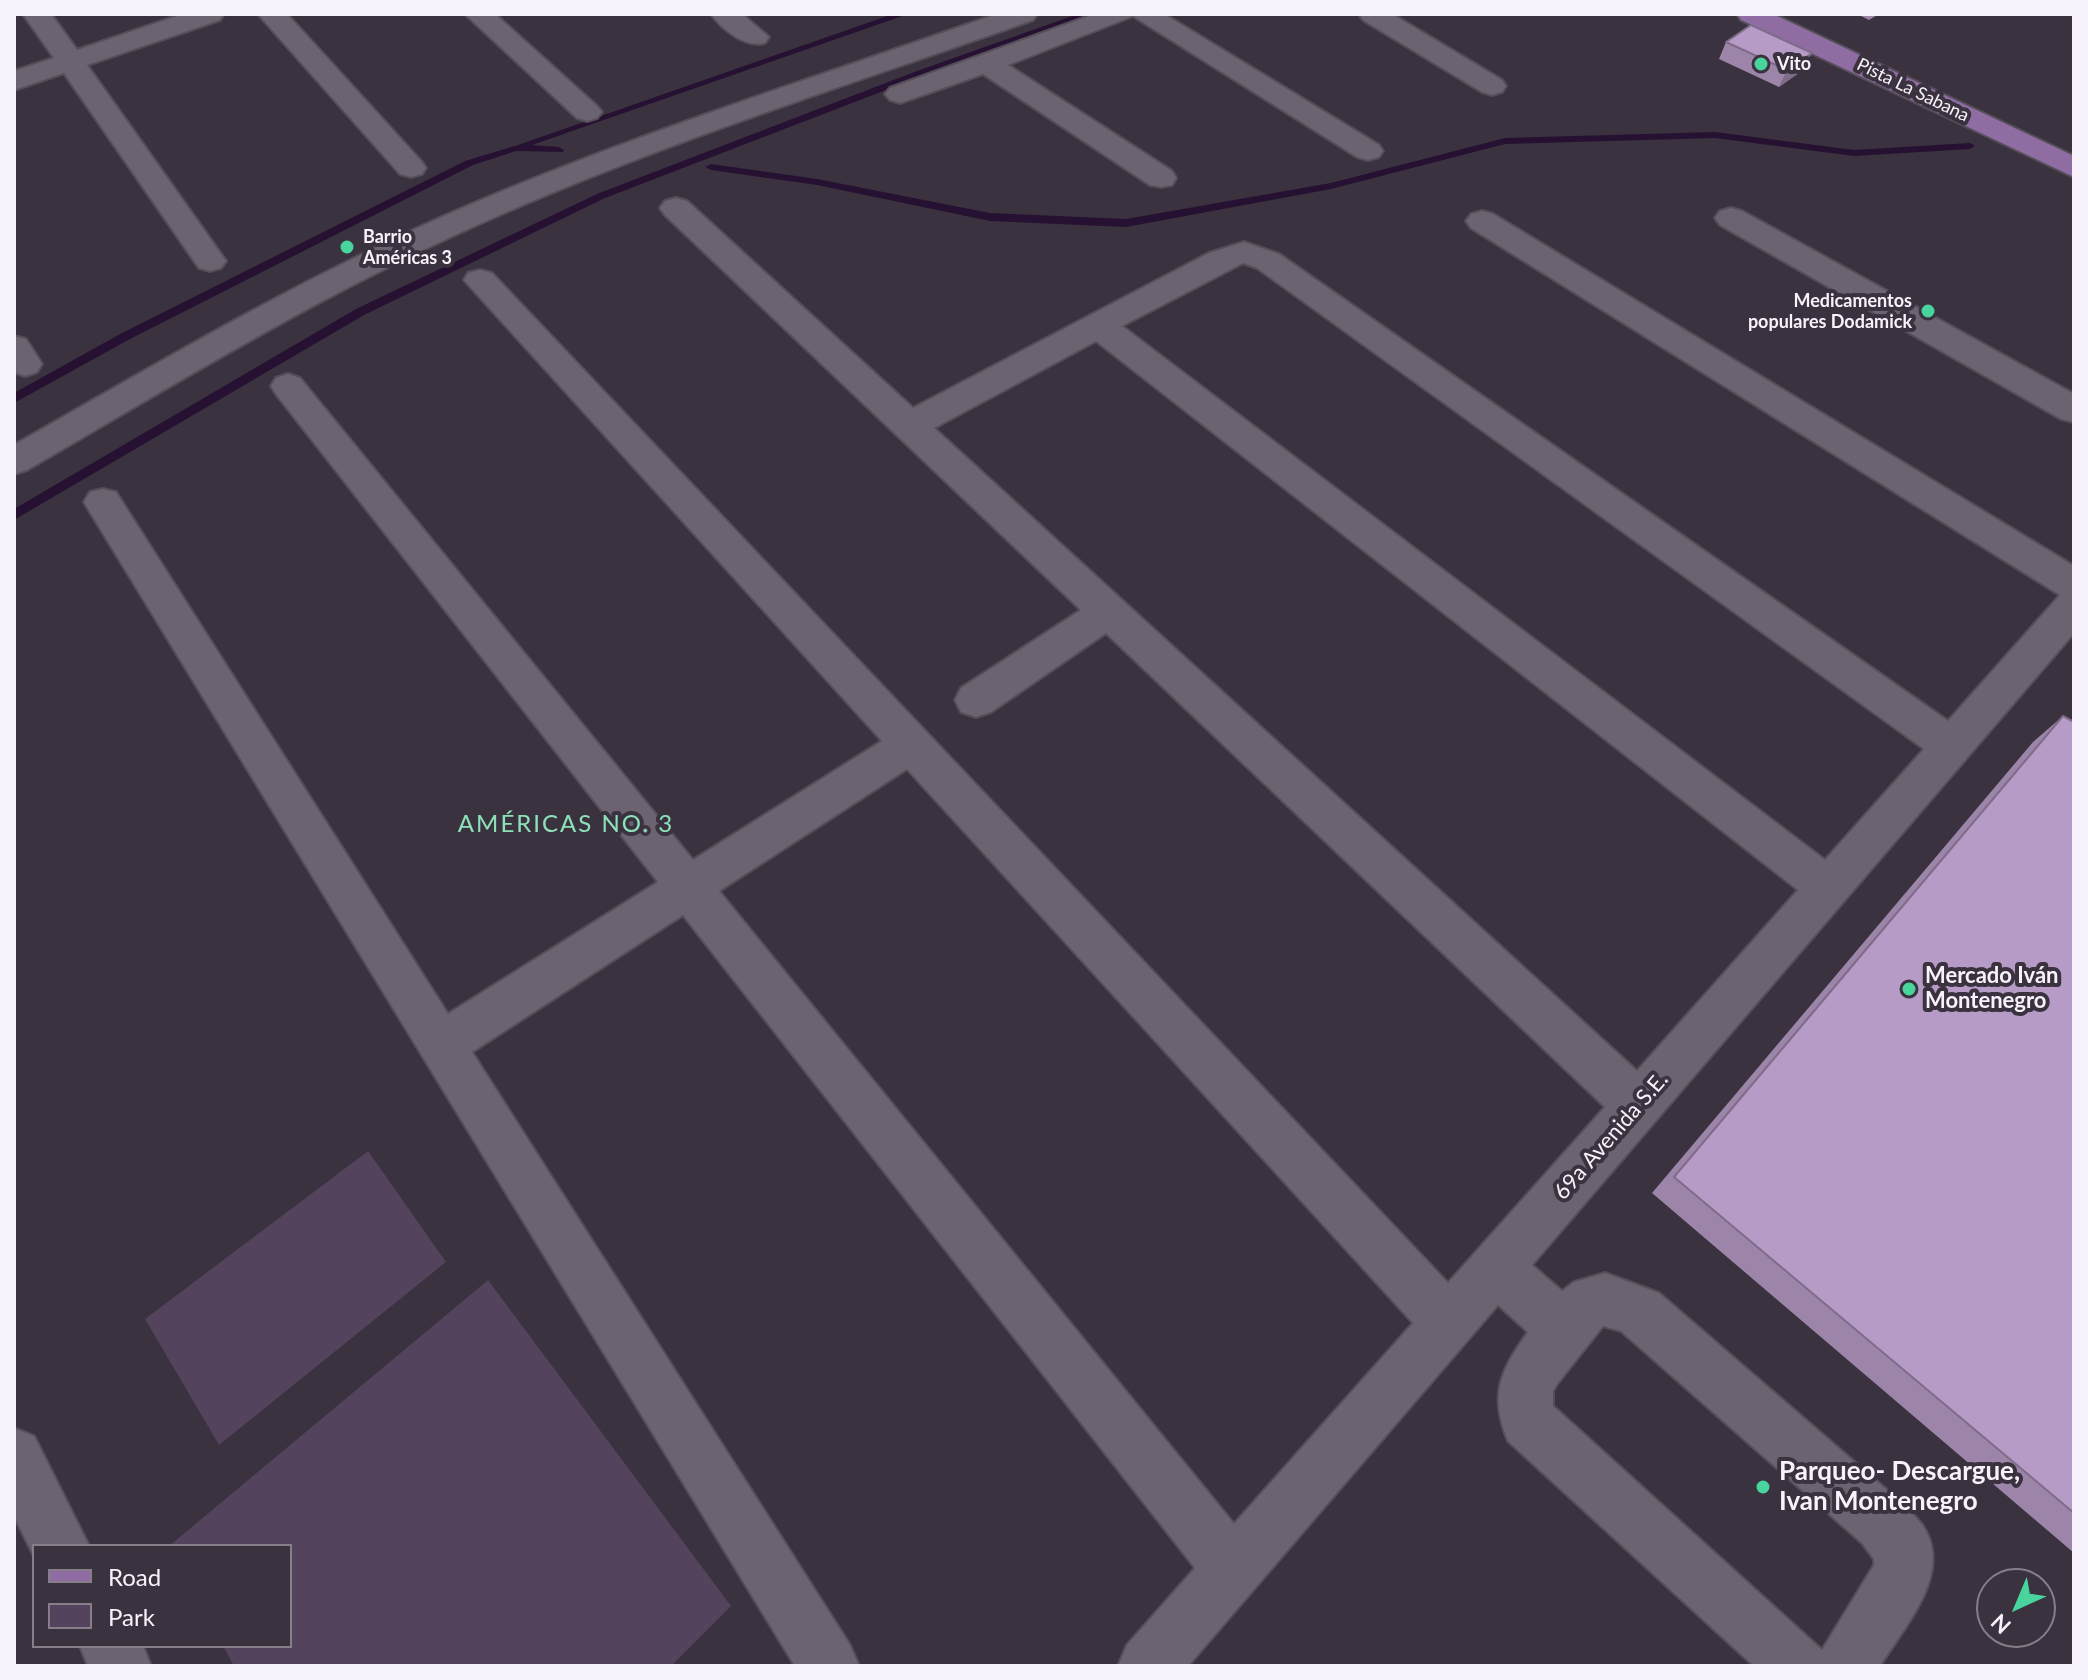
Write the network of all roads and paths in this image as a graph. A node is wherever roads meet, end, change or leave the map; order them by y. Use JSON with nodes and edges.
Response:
{"nodes":[{"id":1,"x":37,"y":14,"type":"edge"},
{"id":2,"x":210,"y":14,"type":"edge"},
{"id":3,"x":272,"y":14,"type":"edge"},
{"id":4,"x":479,"y":14,"type":"edge"},
{"id":5,"x":725,"y":14,"type":"edge"},
{"id":6,"x":1023,"y":14,"type":"edge"},
{"id":7,"x":1121,"y":14,"type":"edge"},
{"id":8,"x":1145,"y":14,"type":"edge"},
{"id":9,"x":1373,"y":14,"type":"edge"},
{"id":10,"x":1751,"y":14,"type":"edge"},
{"id":11,"x":755,"y":37,"type":"dead end"},
{"id":12,"x":72,"y":60,"type":"junction"},
{"id":13,"x":985,"y":62,"type":"junction"},
{"id":14,"x":14,"y":81,"type":"edge"},
{"id":15,"x":1492,"y":86,"type":"dead end"},
{"id":16,"x":900,"y":94,"type":"dead end"},
{"id":17,"x":587,"y":112,"type":"dead end"},
{"id":18,"x":1368,"y":151,"type":"dead end"},
{"id":19,"x":411,"y":168,"type":"dead end"},
{"id":20,"x":2074,"y":168,"type":"edge"},
{"id":21,"x":1161,"y":178,"type":"dead end"},
{"id":22,"x":676,"y":208,"type":"dead end"},
{"id":23,"x":1731,"y":218,"type":"dead end"},
{"id":24,"x":1482,"y":221,"type":"dead end"},
{"id":25,"x":210,"y":261,"type":"dead end"},
{"id":26,"x":480,"y":280,"type":"dead end"},
{"id":27,"x":1098,"y":325,"type":"junction"},
{"id":28,"x":288,"y":386,"type":"dead end"},
{"id":29,"x":2074,"y":410,"type":"edge"},
{"id":30,"x":909,"y":426,"type":"junction"},
{"id":31,"x":14,"y":461,"type":"edge"},
{"id":32,"x":103,"y":502,"type":"dead end"},
{"id":33,"x":2074,"y":585,"type":"edge"},
{"id":34,"x":2074,"y":606,"type":"edge"},
{"id":35,"x":1108,"y":612,"type":"junction"},
{"id":36,"x":976,"y":700,"type":"dead end"},
{"id":37,"x":912,"y":744,"type":"junction"},
{"id":38,"x":1952,"y":746,"type":"junction"},
{"id":39,"x":688,"y":887,"type":"junction"},
{"id":40,"x":1828,"y":888,"type":"junction"},
{"id":41,"x":441,"y":1045,"type":"junction"},
{"id":42,"x":1638,"y":1105,"type":"junction"},
{"id":43,"x":1496,"y":1268,"type":"junction"},
{"id":44,"x":1449,"y":1323,"type":"junction"},
{"id":45,"x":1564,"y":1328,"type":"junction"},
{"id":46,"x":14,"y":1456,"type":"edge"},
{"id":47,"x":59,"y":1544,"type":"edge"},
{"id":48,"x":1234,"y":1570,"type":"junction"},
{"id":49,"x":111,"y":1648,"type":"edge"},
{"id":50,"x":121,"y":1666,"type":"edge"},
{"id":51,"x":829,"y":1666,"type":"edge"},
{"id":52,"x":1148,"y":1666,"type":"edge"},
{"id":53,"x":1799,"y":1666,"type":"edge"},
{"id":54,"x":1846,"y":1666,"type":"edge"}],
"edges":[{"from":1,"to":12,"type":"street"},
{"from":2,"to":12,"type":"street"},
{"from":3,"to":19,"type":"street"},
{"from":4,"to":17,"type":"street"},
{"from":5,"to":11,"type":"street"},
{"from":6,"to":31,"type":"street"},
{"from":7,"to":13,"type":"street"},
{"from":8,"to":18,"type":"street"},
{"from":9,"to":15,"type":"street"},
{"from":10,"to":20,"type":"main road","name":"Pista La Sabana"},
{"from":12,"to":14,"type":"street"},
{"from":12,"to":25,"type":"street"},
{"from":13,"to":16,"type":"street"},
{"from":13,"to":21,"type":"street"},
{"from":22,"to":30,"type":"street"},
{"from":23,"to":29,"type":"street"},
{"from":24,"to":33,"type":"street"},
{"from":26,"to":37,"type":"street"},
{"from":27,"to":30,"type":"street"},
{"from":27,"to":38,"type":"street"},
{"from":27,"to":40,"type":"street"},
{"from":28,"to":39,"type":"street"},
{"from":30,"to":35,"type":"street"},
{"from":32,"to":41,"type":"street"},
{"from":34,"to":38,"type":"street","name":"69a Avenida S.E."},
{"from":35,"to":36,"type":"street"},
{"from":35,"to":42,"type":"street"},
{"from":37,"to":39,"type":"street"},
{"from":37,"to":44,"type":"street"},
{"from":38,"to":40,"type":"street","name":"69a Avenida S.E."},
{"from":39,"to":41,"type":"street"},
{"from":39,"to":48,"type":"street"},
{"from":40,"to":42,"type":"street","name":"69a Avenida S.E."},
{"from":41,"to":51,"type":"street"},
{"from":42,"to":43,"type":"street","name":"69a Avenida S.E."},
{"from":43,"to":44,"type":"street","name":"69a Avenida S.E."},
{"from":43,"to":45,"type":"street"},
{"from":44,"to":48,"type":"street","name":"69a Avenida S.E."},
{"from":45,"to":53,"type":"street"},
{"from":45,"to":54,"type":"street"},
{"from":46,"to":47,"type":"street"},
{"from":48,"to":52,"type":"street","name":"69a Avenida S.E."},
{"from":49,"to":50,"type":"street"}]}
